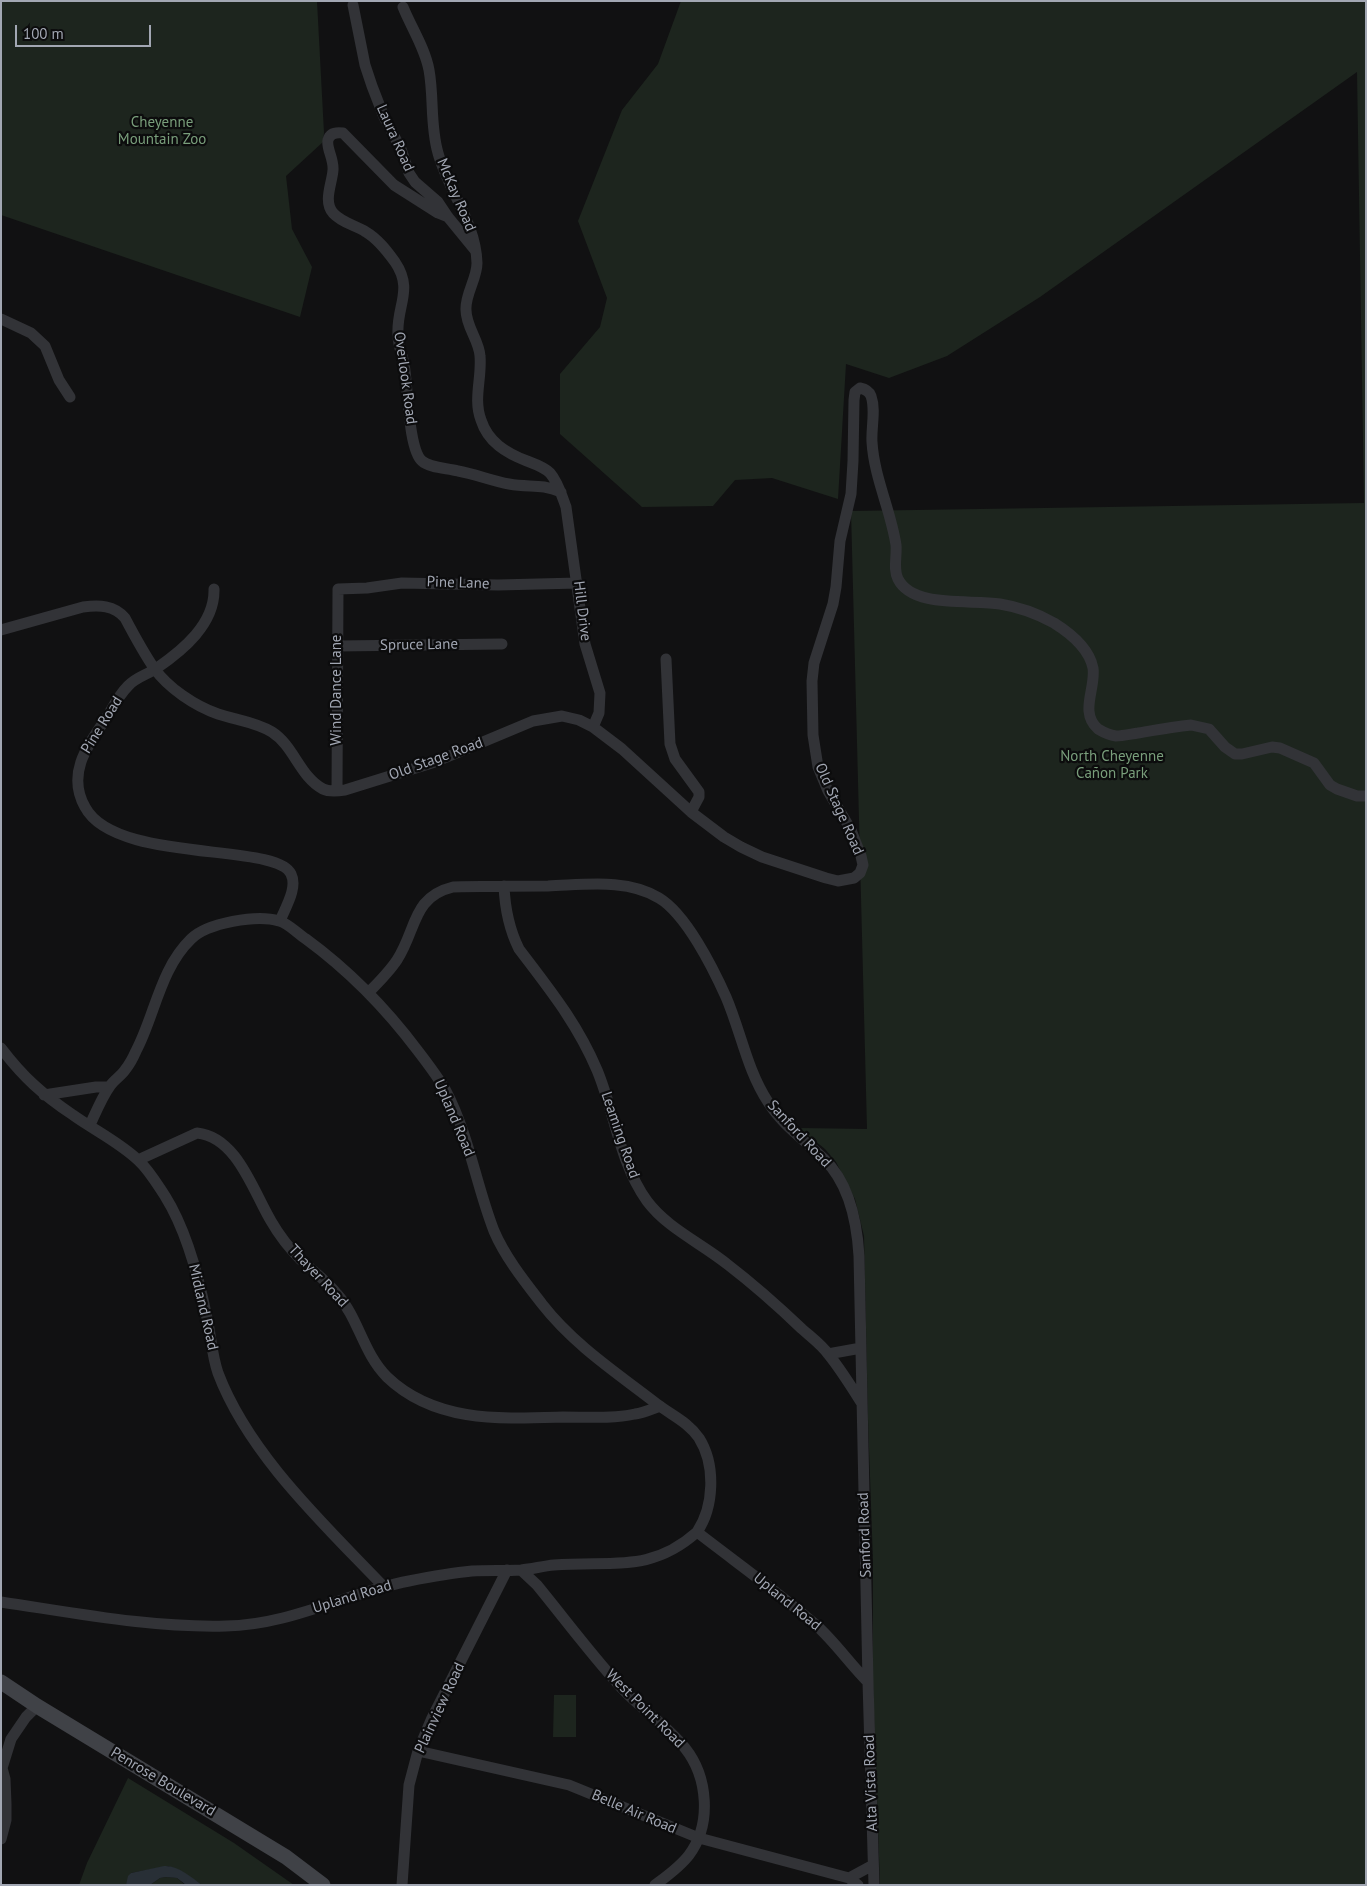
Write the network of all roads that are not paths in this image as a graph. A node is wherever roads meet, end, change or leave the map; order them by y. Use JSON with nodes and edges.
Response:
{"nodes":[{"id":1,"x":353,"y":5,"type":"dead end"},
{"id":2,"x":403,"y":7,"type":"dead end"},
{"id":3,"x":448,"y":217,"type":"junction"},
{"id":4,"x":476,"y":251,"type":"junction"},
{"id":5,"x":1,"y":320,"type":"edge"},
{"id":6,"x":70,"y":397,"type":"dead end"},
{"id":7,"x":561,"y":492,"type":"junction"},
{"id":8,"x":578,"y":583,"type":"junction"},
{"id":9,"x":214,"y":589,"type":"dead end"},
{"id":10,"x":338,"y":589,"type":"joint"},
{"id":11,"x":1,"y":630,"type":"edge"},
{"id":12,"x":502,"y":644,"type":"dead end"},
{"id":13,"x":337,"y":646,"type":"junction"},
{"id":14,"x":666,"y":659,"type":"dead end"},
{"id":15,"x":155,"y":670,"type":"junction"},
{"id":16,"x":592,"y":727,"type":"junction"},
{"id":17,"x":337,"y":791,"type":"junction"},
{"id":18,"x":1366,"y":796,"type":"edge"},
{"id":19,"x":691,"y":812,"type":"junction"},
{"id":20,"x":504,"y":886,"type":"junction"},
{"id":21,"x":280,"y":921,"type":"junction"},
{"id":22,"x":369,"y":992,"type":"junction"},
{"id":23,"x":1,"y":1048,"type":"edge"},
{"id":24,"x":110,"y":1087,"type":"junction"},
{"id":25,"x":44,"y":1094,"type":"junction"},
{"id":26,"x":90,"y":1125,"type":"junction"},
{"id":27,"x":138,"y":1160,"type":"junction"},
{"id":28,"x":860,"y":1348,"type":"junction"},
{"id":29,"x":828,"y":1354,"type":"junction"},
{"id":30,"x":861,"y":1402,"type":"junction"},
{"id":31,"x":660,"y":1406,"type":"junction"},
{"id":32,"x":697,"y":1532,"type":"junction"},
{"id":33,"x":507,"y":1570,"type":"junction"},
{"id":34,"x":522,"y":1570,"type":"junction"},
{"id":35,"x":384,"y":1587,"type":"junction"},
{"id":36,"x":1,"y":1602,"type":"edge"},
{"id":37,"x":1,"y":1682,"type":"edge"},
{"id":38,"x":868,"y":1682,"type":"junction"},
{"id":39,"x":37,"y":1706,"type":"junction"},
{"id":40,"x":418,"y":1751,"type":"junction"},
{"id":41,"x":1,"y":1768,"type":"edge"},
{"id":42,"x":699,"y":1838,"type":"junction"},
{"id":43,"x":1,"y":1839,"type":"edge"},
{"id":44,"x":873,"y":1865,"type":"junction"},
{"id":45,"x":854,"y":1881,"type":"edge"},
{"id":46,"x":323,"y":1885,"type":"edge"},
{"id":47,"x":402,"y":1885,"type":"edge"},
{"id":48,"x":655,"y":1885,"type":"edge"},
{"id":49,"x":874,"y":1885,"type":"edge"}],
"edges":[{"from":1,"to":3,"type":"street","name":"Laura Road"},
{"from":2,"to":4,"type":"street","name":"McKay Road"},
{"from":3,"to":4,"type":"street","name":"Laura Road"},
{"from":3,"to":7,"type":"street","name":"Overlook Road"},
{"from":4,"to":7,"type":"street","name":"McKay Road"},
{"from":5,"to":6,"type":"street"},
{"from":7,"to":8,"type":"street","name":"Hill Drive"},
{"from":8,"to":10,"type":"street","name":"Pine Lane"},
{"from":8,"to":16,"type":"street","name":"Hill Drive"},
{"from":9,"to":15,"type":"street","name":"Pine Road"},
{"from":10,"to":13,"type":"street","name":"Wind Dance Lane"},
{"from":11,"to":15,"type":"street"},
{"from":12,"to":13,"type":"street","name":"Spruce Lane"},
{"from":13,"to":17,"type":"street","name":"Wind Dance Lane"},
{"from":14,"to":19,"type":"street"},
{"from":15,"to":17,"type":"street"},
{"from":15,"to":21,"type":"street","name":"Pine Road"},
{"from":16,"to":17,"type":"street","name":"Old Stage Road"},
{"from":16,"to":19,"type":"street","name":"Old Stage Road"},
{"from":18,"to":19,"type":"street","name":"Old Stage Road"},
{"from":20,"to":22,"type":"street","name":"Sanford Road"},
{"from":20,"to":28,"type":"street","name":"Sanford Road"},
{"from":20,"to":29,"type":"street","name":"Leaming Road"},
{"from":21,"to":22,"type":"street","name":"Upland Road"},
{"from":21,"to":24,"type":"street"},
{"from":22,"to":31,"type":"street","name":"Upland Road"},
{"from":23,"to":25,"type":"street","name":"Midland Road"},
{"from":24,"to":25,"type":"street"},
{"from":24,"to":26,"type":"street"},
{"from":25,"to":26,"type":"street","name":"Midland Road"},
{"from":26,"to":27,"type":"street","name":"Midland Road"},
{"from":27,"to":31,"type":"street","name":"Thayer Road"},
{"from":27,"to":35,"type":"street","name":"Midland Road"},
{"from":28,"to":29,"type":"street"},
{"from":28,"to":30,"type":"street","name":"Sanford Road"},
{"from":29,"to":30,"type":"street","name":"Leaming Road"},
{"from":30,"to":38,"type":"street","name":"Sanford Road"},
{"from":31,"to":32,"type":"street","name":"Upland Road"},
{"from":32,"to":34,"type":"street","name":"Upland Road"},
{"from":32,"to":38,"type":"street","name":"Upland Road"},
{"from":33,"to":34,"type":"street","name":"Upland Road"},
{"from":33,"to":35,"type":"street","name":"Upland Road"},
{"from":33,"to":40,"type":"street","name":"Plainview Road"},
{"from":34,"to":42,"type":"street","name":"West Point Road"},
{"from":35,"to":36,"type":"street","name":"Upland Road"},
{"from":37,"to":39,"type":"street","name":"Penrose Boulevard"},
{"from":38,"to":44,"type":"street","name":"Alta Vista Road"},
{"from":39,"to":41,"type":"street"},
{"from":39,"to":46,"type":"street","name":"Penrose Boulevard"},
{"from":40,"to":42,"type":"street","name":"Belle Air Road"},
{"from":40,"to":47,"type":"street","name":"Plainview Road"},
{"from":41,"to":43,"type":"street"},
{"from":42,"to":45,"type":"street","name":"Belle Air Road"},
{"from":42,"to":48,"type":"street","name":"West Point Road"},
{"from":44,"to":45,"type":"street","name":"Belle Air Road"},
{"from":44,"to":49,"type":"street","name":"Alta Vista Road"}]}
